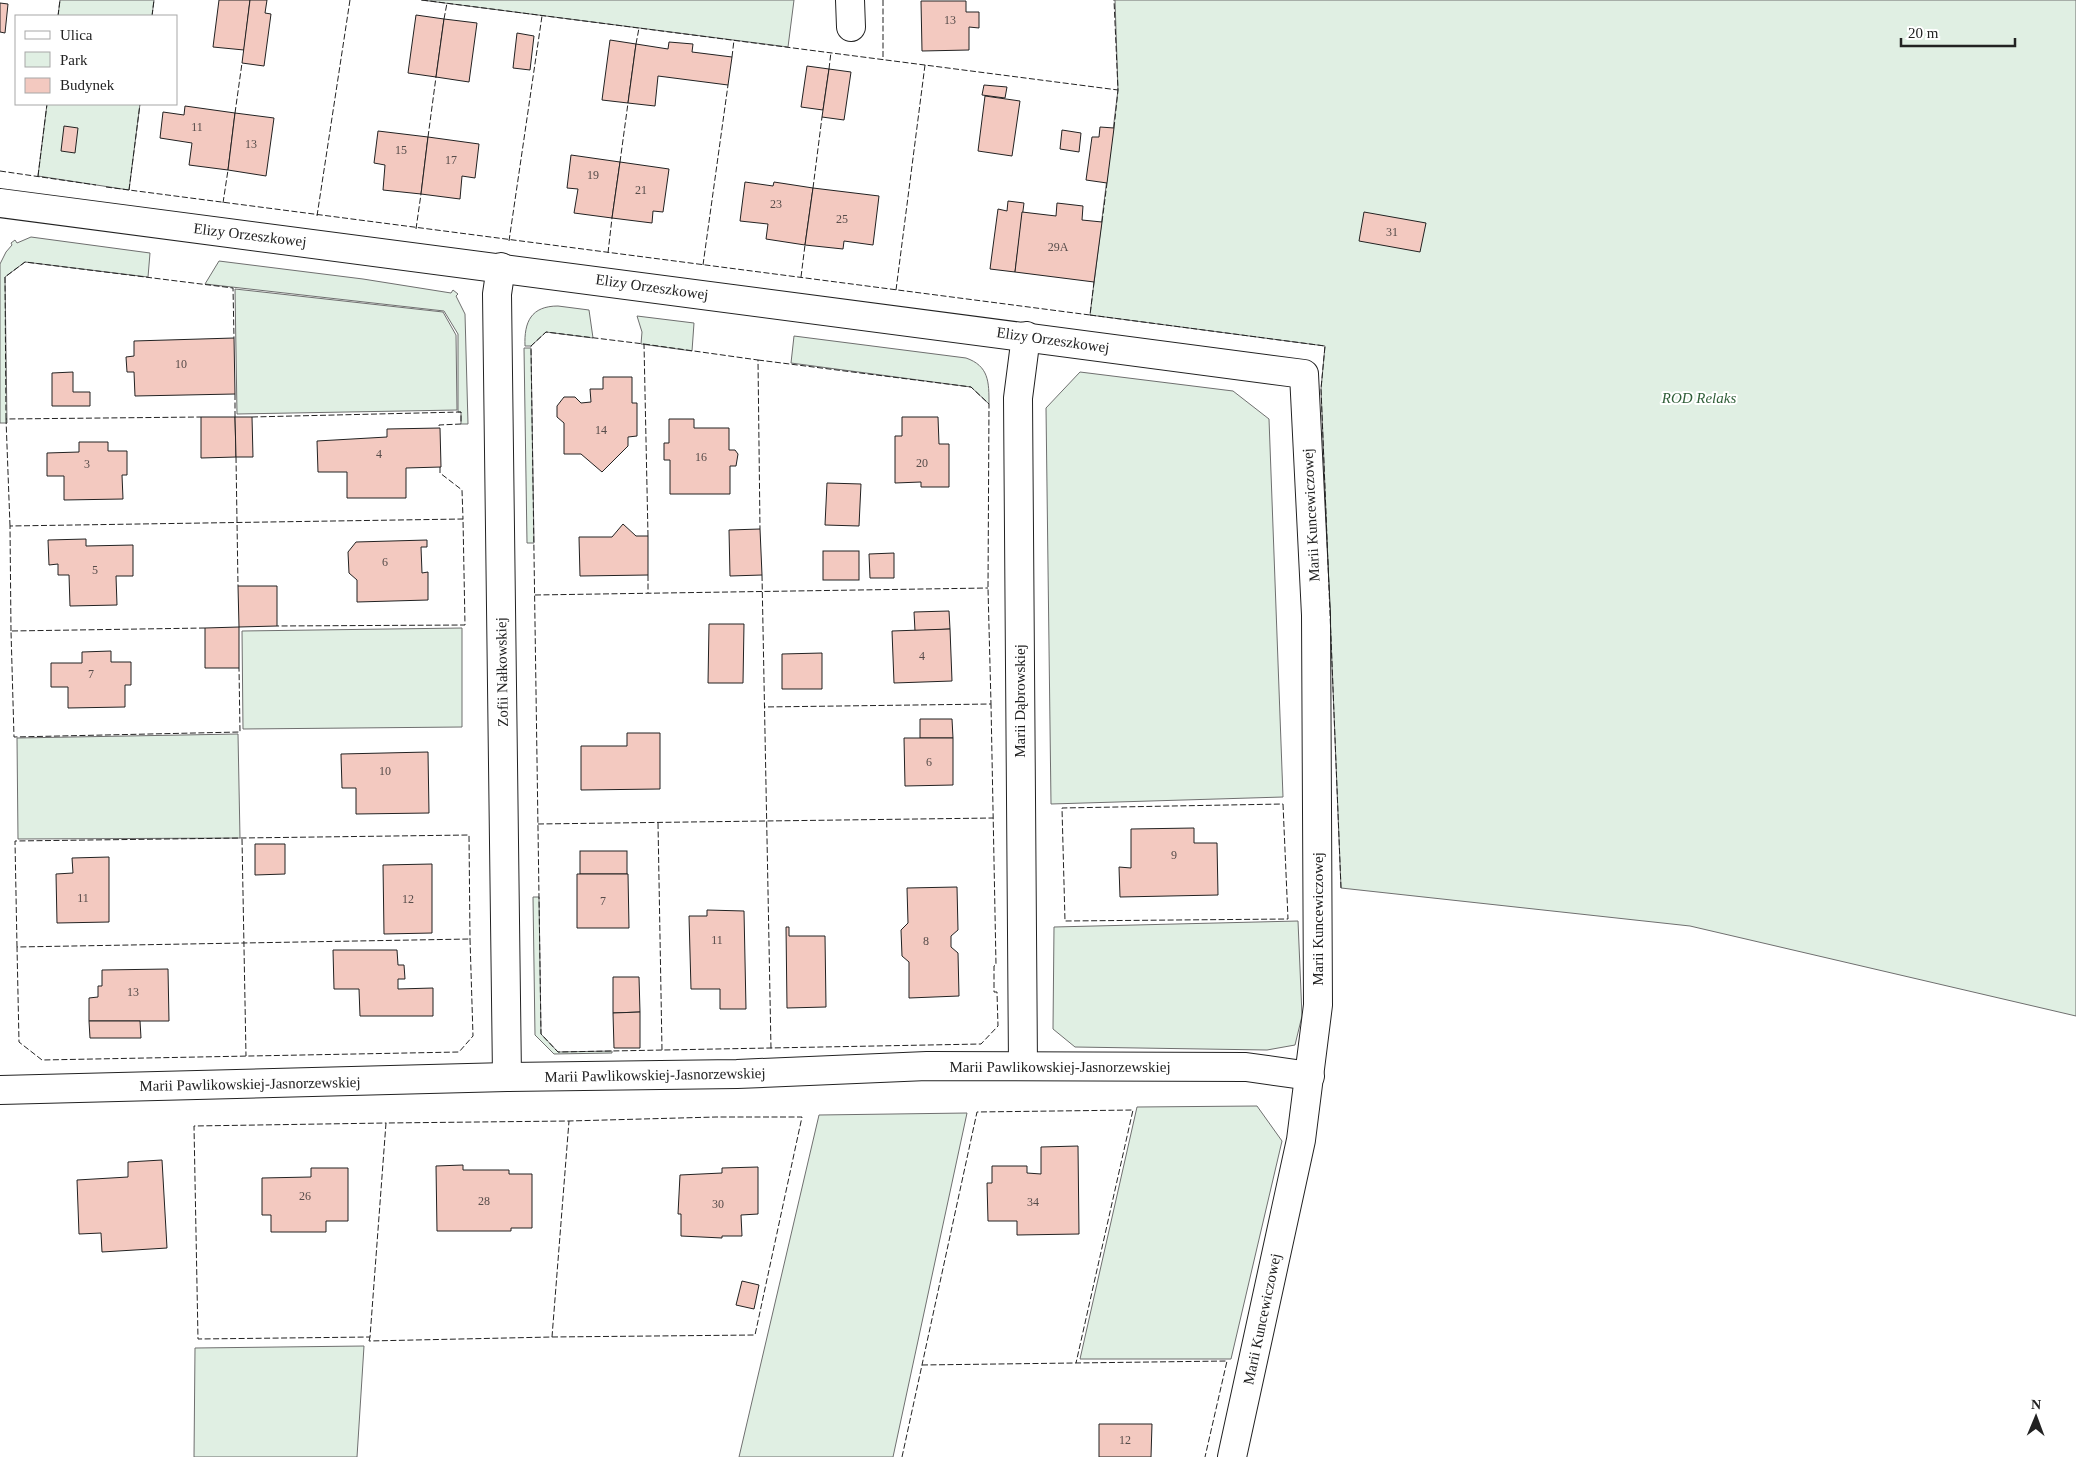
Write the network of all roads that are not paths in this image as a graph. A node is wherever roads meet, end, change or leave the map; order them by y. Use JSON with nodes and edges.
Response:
{"nodes":[{"id":1,"x":850,"y":0,"type":"edge"},
{"id":2,"x":851,"y":27,"type":"dead end"},
{"id":3,"x":0,"y":203,"type":"edge"},
{"id":4,"x":501,"y":267,"type":"junction"},
{"id":5,"x":1026,"y":336,"type":"junction"},
{"id":6,"x":1304,"y":374,"type":"joint"},
{"id":7,"x":1023,"y":1066,"type":"junction"},
{"id":8,"x":1310,"y":1076,"type":"junction"},
{"id":9,"x":507,"y":1077,"type":"junction"},
{"id":10,"x":0,"y":1090,"type":"edge"},
{"id":11,"x":1232,"y":1457,"type":"edge"}],
"edges":[{"from":1,"to":2,"type":"street"},
{"from":3,"to":4,"type":"street","name":"Elizy Orzeszkowej"},
{"from":4,"to":5,"type":"street","name":"Elizy Orzeszkowej"},
{"from":4,"to":9,"type":"street","name":"Zofii Nałkowskiej"},
{"from":5,"to":6,"type":"street","name":"Elizy Orzeszkowej"},
{"from":5,"to":7,"type":"street","name":"Marii Dąbrowskiej"},
{"from":6,"to":8,"type":"street","name":"Marii Kuncewiczowej"},
{"from":7,"to":8,"type":"street","name":"Marii Pawlikowskiej-Jasnorzewskiej"},
{"from":7,"to":9,"type":"street","name":"Marii Pawlikowskiej-Jasnorzewskiej"},
{"from":8,"to":11,"type":"street","name":"Marii Kuncewiczowej"},
{"from":9,"to":10,"type":"street","name":"Marii Pawlikowskiej-Jasnorzewskiej"}]}
